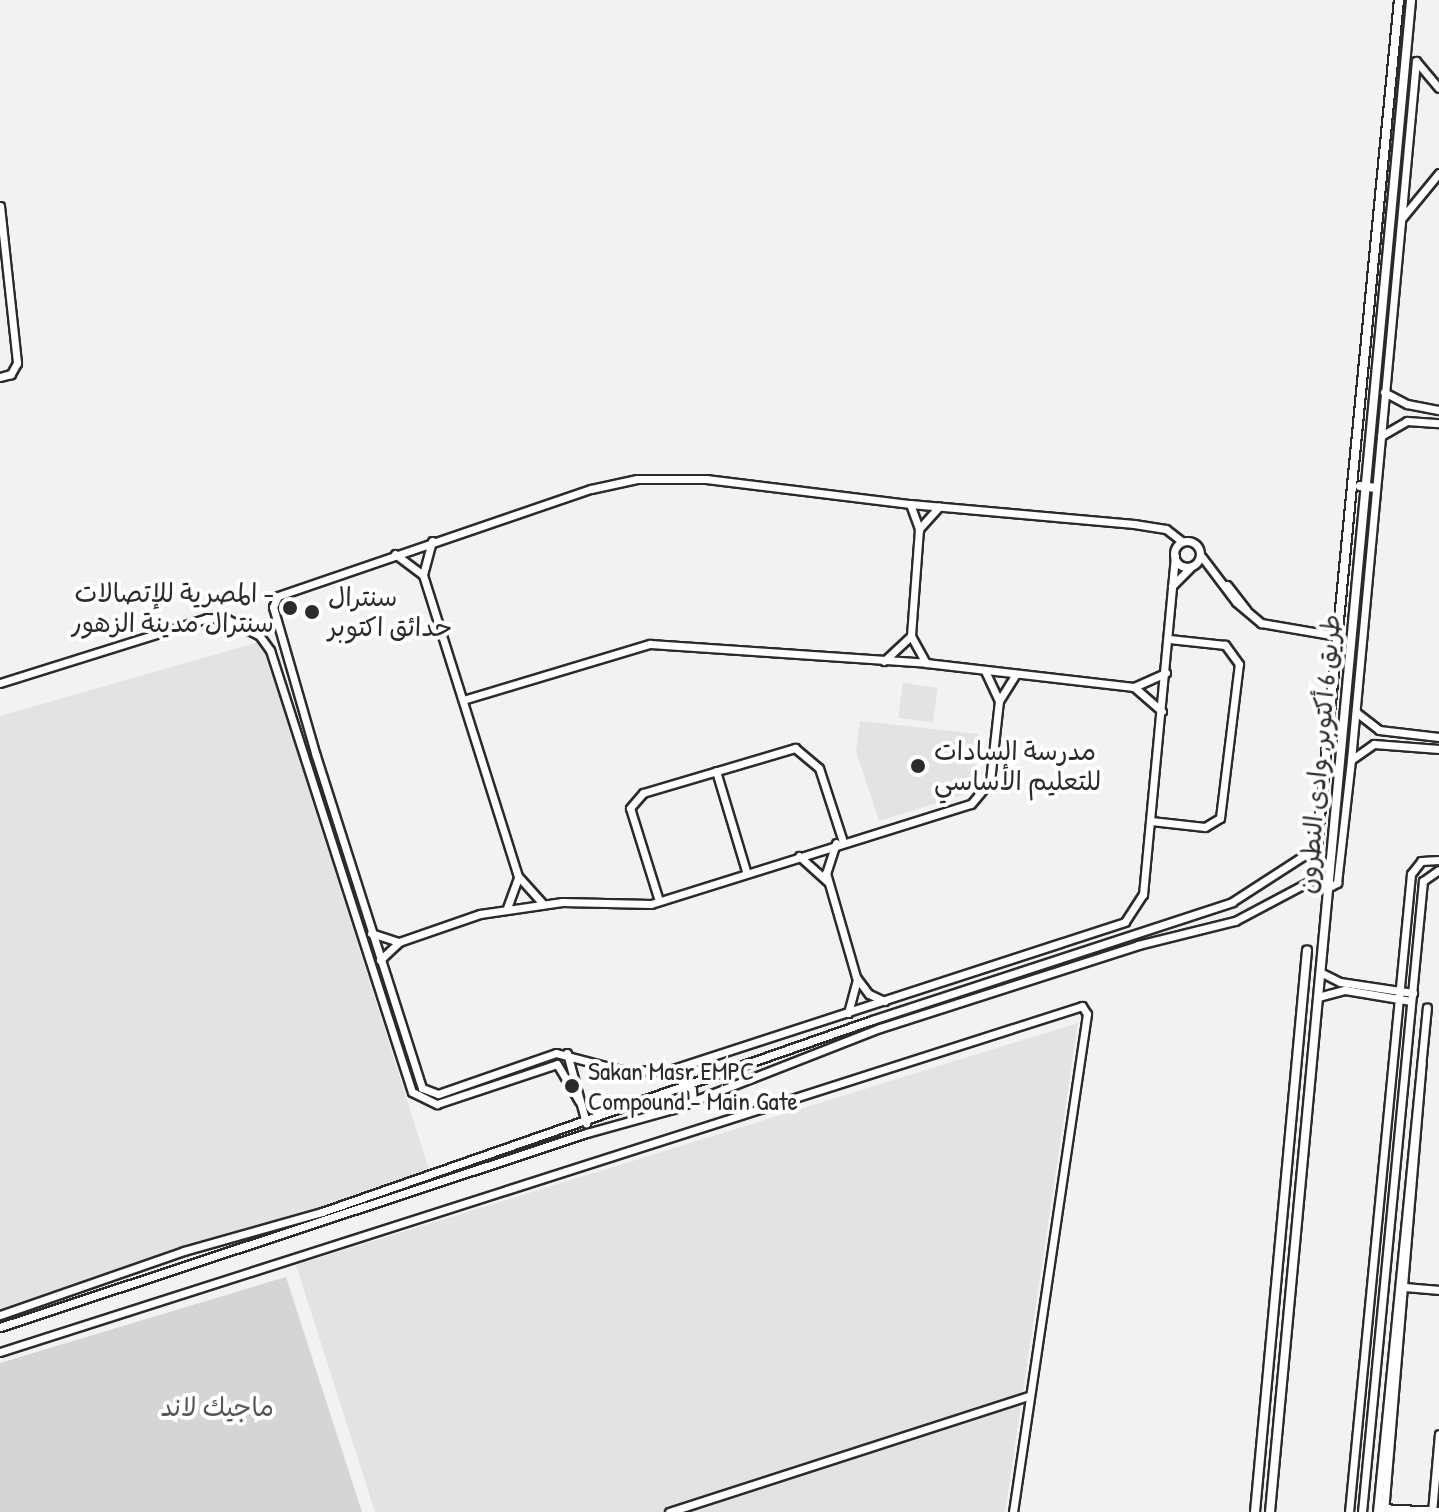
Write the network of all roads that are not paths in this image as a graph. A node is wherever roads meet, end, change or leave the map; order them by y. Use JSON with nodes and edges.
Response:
{"nodes":[{"id":1,"x":1399,"y":0,"type":"edge"},
{"id":2,"x":1411,"y":0,"type":"edge"},
{"id":3,"x":1439,"y":88,"type":"edge"},
{"id":4,"x":1439,"y":173,"type":"edge"},
{"id":5,"x":0,"y":206,"type":"edge"},
{"id":6,"x":1,"y":219,"type":"edge"},
{"id":7,"x":1400,"y":220,"type":"junction"},
{"id":8,"x":0,"y":377,"type":"edge"},
{"id":9,"x":1384,"y":392,"type":"junction"},
{"id":10,"x":1437,"y":410,"type":"edge"},
{"id":11,"x":1437,"y":423,"type":"edge"},
{"id":12,"x":1381,"y":436,"type":"junction"},
{"id":13,"x":1351,"y":485,"type":"junction"},
{"id":14,"x":1363,"y":486,"type":"junction"},
{"id":15,"x":1376,"y":488,"type":"junction"},
{"id":16,"x":910,"y":504,"type":"junction"},
{"id":17,"x":939,"y":506,"type":"junction"},
{"id":18,"x":919,"y":529,"type":"junction"},
{"id":19,"x":1180,"y":540,"type":"junction"},
{"id":20,"x":432,"y":541,"type":"junction"},
{"id":21,"x":395,"y":554,"type":"junction"},
{"id":22,"x":1175,"y":556,"type":"junction"},
{"id":23,"x":1202,"y":557,"type":"junction"},
{"id":24,"x":1190,"y":568,"type":"junction"},
{"id":25,"x":423,"y":575,"type":"junction"},
{"id":26,"x":1172,"y":586,"type":"junction"},
{"id":27,"x":911,"y":636,"type":"junction"},
{"id":28,"x":1337,"y":636,"type":"junction"},
{"id":29,"x":1169,"y":639,"type":"junction"},
{"id":30,"x":881,"y":662,"type":"junction"},
{"id":31,"x":926,"y":663,"type":"junction"},
{"id":32,"x":985,"y":671,"type":"junction"},
{"id":33,"x":1166,"y":673,"type":"junction"},
{"id":34,"x":1016,"y":674,"type":"junction"},
{"id":35,"x":0,"y":683,"type":"edge"},
{"id":36,"x":1134,"y":687,"type":"junction"},
{"id":37,"x":463,"y":700,"type":"junction"},
{"id":38,"x":999,"y":701,"type":"junction"},
{"id":39,"x":1162,"y":711,"type":"junction"},
{"id":40,"x":1356,"y":712,"type":"junction"},
{"id":41,"x":1398,"y":733,"type":"junction"},
{"id":42,"x":1328,"y":735,"type":"junction"},
{"id":43,"x":1340,"y":736,"type":"junction"},
{"id":44,"x":1439,"y":737,"type":"edge"},
{"id":45,"x":1397,"y":744,"type":"junction"},
{"id":46,"x":1439,"y":749,"type":"edge"},
{"id":47,"x":1351,"y":760,"type":"junction"},
{"id":48,"x":716,"y":771,"type":"junction"},
{"id":49,"x":1151,"y":821,"type":"junction"},
{"id":50,"x":839,"y":842,"type":"junction"},
{"id":51,"x":1317,"y":847,"type":"junction"},
{"id":52,"x":1329,"y":855,"type":"junction"},
{"id":53,"x":799,"y":856,"type":"junction"},
{"id":54,"x":1340,"y":856,"type":"junction"},
{"id":55,"x":1439,"y":860,"type":"edge"},
{"id":56,"x":1421,"y":861,"type":"junction"},
{"id":57,"x":1439,"y":870,"type":"edge"},
{"id":58,"x":746,"y":871,"type":"junction"},
{"id":59,"x":1428,"y":873,"type":"junction"},
{"id":60,"x":518,"y":876,"type":"junction"},
{"id":61,"x":1314,"y":879,"type":"joint"},
{"id":62,"x":829,"y":883,"type":"junction"},
{"id":63,"x":1326,"y":889,"type":"junction"},
{"id":64,"x":659,"y":901,"type":"junction"},
{"id":65,"x":542,"y":903,"type":"junction"},
{"id":66,"x":507,"y":908,"type":"junction"},
{"id":67,"x":371,"y":933,"type":"junction"},
{"id":68,"x":399,"y":942,"type":"junction"},
{"id":69,"x":1307,"y":950,"type":"dead end"},
{"id":70,"x":380,"y":960,"type":"junction"},
{"id":71,"x":1320,"y":972,"type":"junction"},
{"id":72,"x":856,"y":977,"type":"junction"},
{"id":73,"x":1399,"y":995,"type":"junction"},
{"id":74,"x":1318,"y":997,"type":"junction"},
{"id":75,"x":1412,"y":997,"type":"junction"},
{"id":76,"x":884,"y":1001,"type":"junction"},
{"id":77,"x":1427,"y":1007,"type":"dead end"},
{"id":78,"x":848,"y":1013,"type":"junction"},
{"id":79,"x":567,"y":1053,"type":"junction"},
{"id":80,"x":581,"y":1058,"type":"junction"},
{"id":81,"x":575,"y":1077,"type":"junction"},
{"id":82,"x":684,"y":1084,"type":"junction"},
{"id":83,"x":666,"y":1092,"type":"junction"},
{"id":84,"x":579,"y":1101,"type":"junction"},
{"id":85,"x":693,"y":1102,"type":"junction"},
{"id":86,"x":673,"y":1109,"type":"junction"},
{"id":87,"x":586,"y":1123,"type":"junction"},
{"id":88,"x":1389,"y":1221,"type":"junction"},
{"id":89,"x":1408,"y":1228,"type":"junction"},
{"id":90,"x":1281,"y":1232,"type":"junction"},
{"id":91,"x":1298,"y":1234,"type":"junction"},
{"id":92,"x":1387,"y":1240,"type":"junction"},
{"id":93,"x":1406,"y":1240,"type":"junction"},
{"id":94,"x":200,"y":1246,"type":"junction"},
{"id":95,"x":204,"y":1262,"type":"junction"},
{"id":96,"x":146,"y":1264,"type":"junction"},
{"id":97,"x":1403,"y":1274,"type":"junction"},
{"id":98,"x":149,"y":1279,"type":"junction"},
{"id":99,"x":1405,"y":1287,"type":"junction"},
{"id":100,"x":1439,"y":1290,"type":"edge"},
{"id":101,"x":0,"y":1315,"type":"edge"},
{"id":102,"x":0,"y":1327,"type":"edge"},
{"id":103,"x":1378,"y":1344,"type":"junction"},
{"id":104,"x":0,"y":1352,"type":"edge"},
{"id":105,"x":1365,"y":1352,"type":"junction"},
{"id":106,"x":1363,"y":1372,"type":"junction"},
{"id":107,"x":1375,"y":1374,"type":"junction"},
{"id":108,"x":1029,"y":1396,"type":"junction"},
{"id":109,"x":1439,"y":1434,"type":"edge"},
{"id":110,"x":1381,"y":1510,"type":"edge"},
{"id":111,"x":1434,"y":1511,"type":"edge"},
{"id":112,"x":669,"y":1512,"type":"edge"},
{"id":113,"x":1013,"y":1512,"type":"edge"},
{"id":114,"x":1255,"y":1512,"type":"edge"},
{"id":115,"x":1270,"y":1512,"type":"edge"},
{"id":116,"x":1349,"y":1512,"type":"edge"},
{"id":117,"x":1362,"y":1512,"type":"edge"}],
"edges":[{"from":1,"to":13,"type":"street","name":"طريق 6 أكتوبر, وادى النطرون"},
{"from":2,"to":14,"type":"street","name":"طريق 6 أكتوبر, وادى النطرون"},
{"from":3,"to":7,"type":"street"},
{"from":4,"to":7,"type":"street"},
{"from":5,"to":6,"type":"street"},
{"from":6,"to":8,"type":"street"},
{"from":7,"to":9,"type":"street"},
{"from":9,"to":10,"type":"street"},
{"from":9,"to":12,"type":"street"},
{"from":10,"to":11,"type":"street"},
{"from":11,"to":12,"type":"street"},
{"from":12,"to":15,"type":"street"},
{"from":13,"to":14,"type":"street"},
{"from":13,"to":28,"type":"street","name":"طريق 6 أكتوبر, وادى النطرون"},
{"from":14,"to":15,"type":"street"},
{"from":14,"to":43,"type":"street","name":"طريق 6 أكتوبر, وادى النطرون"},
{"from":15,"to":40,"type":"street"},
{"from":16,"to":17,"type":"street"},
{"from":16,"to":18,"type":"street"},
{"from":16,"to":20,"type":"street"},
{"from":17,"to":18,"type":"street"},
{"from":17,"to":19,"type":"street"},
{"from":18,"to":27,"type":"street"},
{"from":19,"to":22,"type":"street"},
{"from":19,"to":23,"type":"street"},
{"from":20,"to":21,"type":"street"},
{"from":20,"to":25,"type":"street"},
{"from":21,"to":25,"type":"street"},
{"from":21,"to":67,"type":"street"},
{"from":22,"to":24,"type":"street"},
{"from":22,"to":26,"type":"street"},
{"from":23,"to":24,"type":"street"},
{"from":23,"to":28,"type":"street"},
{"from":24,"to":26,"type":"street"},
{"from":25,"to":37,"type":"street"},
{"from":26,"to":29,"type":"street"},
{"from":27,"to":30,"type":"street"},
{"from":27,"to":31,"type":"street"},
{"from":28,"to":42,"type":"street","name":"طريق 6 أكتوبر, وادى النطرون"},
{"from":29,"to":33,"type":"street"},
{"from":29,"to":49,"type":"street"},
{"from":30,"to":31,"type":"street"},
{"from":30,"to":37,"type":"street"},
{"from":31,"to":32,"type":"street"},
{"from":32,"to":34,"type":"street"},
{"from":32,"to":38,"type":"street"},
{"from":33,"to":36,"type":"street"},
{"from":33,"to":39,"type":"street"},
{"from":34,"to":36,"type":"street"},
{"from":34,"to":38,"type":"street"},
{"from":35,"to":84,"type":"street"},
{"from":36,"to":39,"type":"street"},
{"from":37,"to":60,"type":"street"},
{"from":38,"to":50,"type":"street"},
{"from":39,"to":49,"type":"street"},
{"from":40,"to":41,"type":"street"},
{"from":40,"to":47,"type":"street"},
{"from":41,"to":44,"type":"street"},
{"from":41,"to":45,"type":"street"},
{"from":42,"to":43,"type":"street"},
{"from":42,"to":51,"type":"street","name":"طريق 6 أكتوبر, وادى النطرون"},
{"from":43,"to":52,"type":"street","name":"طريق 6 أكتوبر, وادى النطرون"},
{"from":45,"to":46,"type":"street"},
{"from":45,"to":47,"type":"street"},
{"from":47,"to":54,"type":"street"},
{"from":48,"to":50,"type":"street"},
{"from":48,"to":58,"type":"street"},
{"from":48,"to":64,"type":"street"},
{"from":49,"to":76,"type":"street"},
{"from":50,"to":53,"type":"street"},
{"from":50,"to":62,"type":"street"},
{"from":51,"to":61,"type":"street","name":"طريق 6 أكتوبر, وادى النطرون"},
{"from":51,"to":82,"type":"street"},
{"from":52,"to":54,"type":"street"},
{"from":52,"to":63,"type":"street","name":"طريق 6 أكتوبر, وادى النطرون"},
{"from":53,"to":58,"type":"street"},
{"from":53,"to":62,"type":"street"},
{"from":54,"to":63,"type":"street"},
{"from":55,"to":56,"type":"street"},
{"from":56,"to":59,"type":"street"},
{"from":56,"to":73,"type":"street"},
{"from":57,"to":59,"type":"street"},
{"from":58,"to":64,"type":"street"},
{"from":59,"to":75,"type":"street"},
{"from":60,"to":65,"type":"street"},
{"from":60,"to":66,"type":"street"},
{"from":61,"to":85,"type":"street"},
{"from":62,"to":72,"type":"street"},
{"from":63,"to":71,"type":"street","name":"طريق 6 أكتوبر, وادى النطرون"},
{"from":64,"to":65,"type":"street"},
{"from":65,"to":66,"type":"street"},
{"from":66,"to":68,"type":"street"},
{"from":67,"to":68,"type":"street"},
{"from":67,"to":70,"type":"street"},
{"from":68,"to":70,"type":"street"},
{"from":69,"to":90,"type":"street"},
{"from":70,"to":79,"type":"street"},
{"from":71,"to":73,"type":"street"},
{"from":71,"to":74,"type":"street","name":"طريق 6 أكتوبر, وادى النطرون"},
{"from":72,"to":76,"type":"street"},
{"from":72,"to":78,"type":"street"},
{"from":73,"to":74,"type":"street"},
{"from":73,"to":75,"type":"street"},
{"from":73,"to":105,"type":"street"},
{"from":74,"to":91,"type":"street","name":"طريق 6 أكتوبر, وادى النطرون"},
{"from":75,"to":88,"type":"street"},
{"from":76,"to":78,"type":"street"},
{"from":77,"to":89,"type":"street"},
{"from":78,"to":80,"type":"street"},
{"from":79,"to":80,"type":"street"},
{"from":79,"to":81,"type":"street"},
{"from":80,"to":81,"type":"street"},
{"from":81,"to":84,"type":"street"},
{"from":82,"to":83,"type":"street"},
{"from":82,"to":85,"type":"street"},
{"from":83,"to":86,"type":"street"},
{"from":83,"to":87,"type":"street"},
{"from":84,"to":87,"type":"street"},
{"from":85,"to":86,"type":"street"},
{"from":86,"to":95,"type":"street"},
{"from":87,"to":94,"type":"street"},
{"from":88,"to":89,"type":"street"},
{"from":88,"to":92,"type":"street"},
{"from":89,"to":93,"type":"street"},
{"from":90,"to":91,"type":"street"},
{"from":90,"to":114,"type":"street"},
{"from":91,"to":115,"type":"street","name":"طريق 6 أكتوبر, وادى النطرون"},
{"from":92,"to":93,"type":"street"},
{"from":92,"to":103,"type":"street"},
{"from":93,"to":97,"type":"street"},
{"from":94,"to":95,"type":"street"},
{"from":94,"to":96,"type":"street"},
{"from":95,"to":98,"type":"street"},
{"from":96,"to":98,"type":"street"},
{"from":96,"to":101,"type":"street"},
{"from":97,"to":99,"type":"street"},
{"from":97,"to":110,"type":"street"},
{"from":98,"to":102,"type":"street"},
{"from":99,"to":100,"type":"street"},
{"from":99,"to":110,"type":"street"},
{"from":103,"to":105,"type":"street"},
{"from":103,"to":107,"type":"street"},
{"from":104,"to":108,"type":"street"},
{"from":105,"to":106,"type":"street"},
{"from":106,"to":107,"type":"street"},
{"from":106,"to":116,"type":"street"},
{"from":107,"to":117,"type":"street"},
{"from":108,"to":112,"type":"street"},
{"from":108,"to":113,"type":"street"},
{"from":109,"to":111,"type":"street"},
{"from":110,"to":111,"type":"street"}]}
